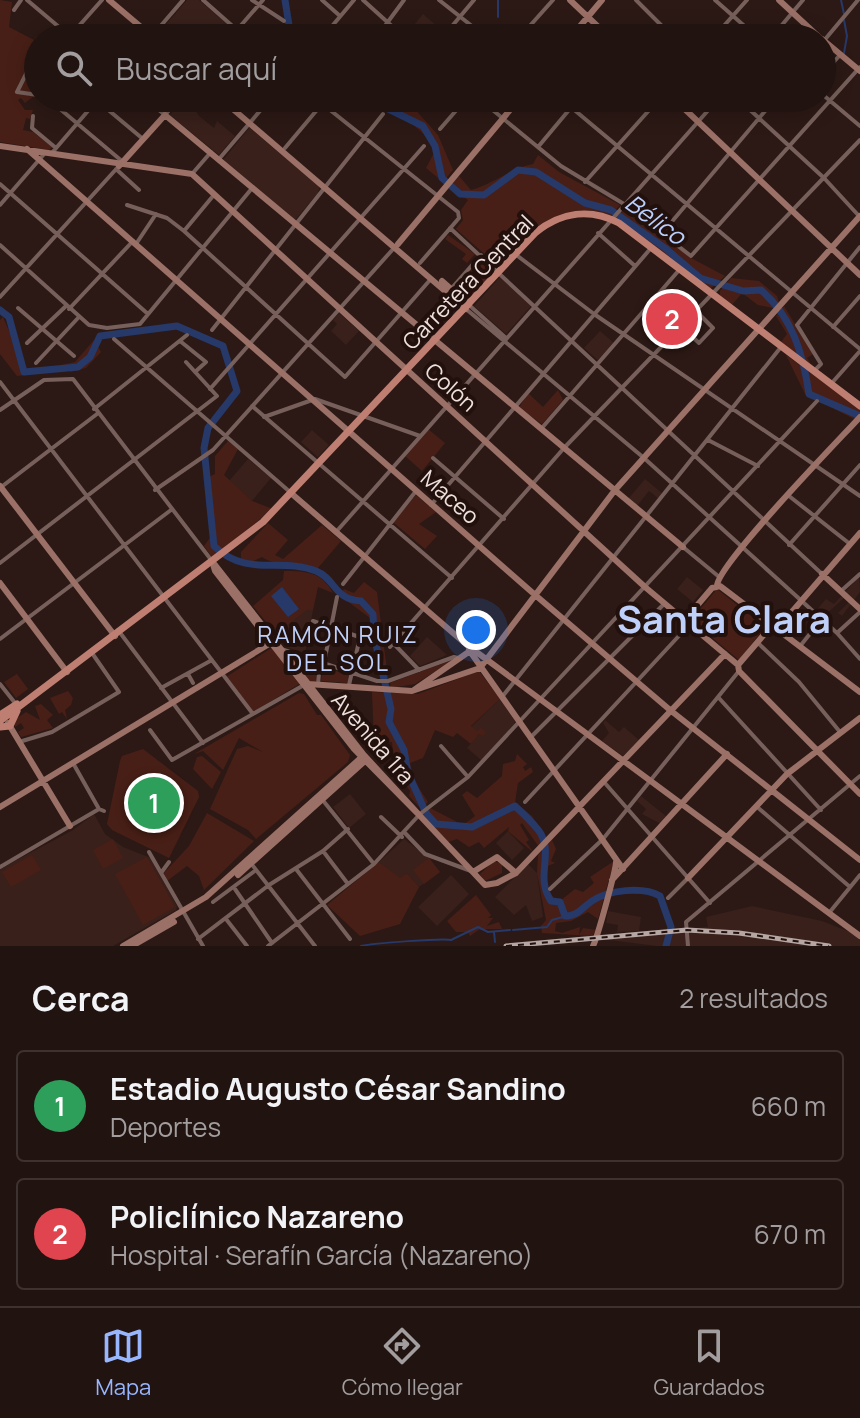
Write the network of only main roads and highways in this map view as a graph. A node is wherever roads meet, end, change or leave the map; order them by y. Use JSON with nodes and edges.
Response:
{"nodes":[{"id":1,"x":859,"y":405,"type":"edge"},
{"id":2,"x":116,"y":633,"type":"junction"},
{"id":3,"x":66,"y":671,"type":"junction"},
{"id":4,"x":18,"y":706,"type":"junction"},
{"id":5,"x":3,"y":720,"type":"edge"}],
"edges":[{"from":1,"to":2,"type":"main road","name":"Carretera Central"},
{"from":2,"to":3,"type":"main road","name":"Carretera Central"},
{"from":2,"to":3,"type":"main road","name":"Carretera Central"},
{"from":3,"to":4,"type":"main road","name":"Carretera Central"},
{"from":4,"to":5,"type":"main road","name":"Carretera Central"},
{"from":4,"to":5,"type":"main road"}]}
